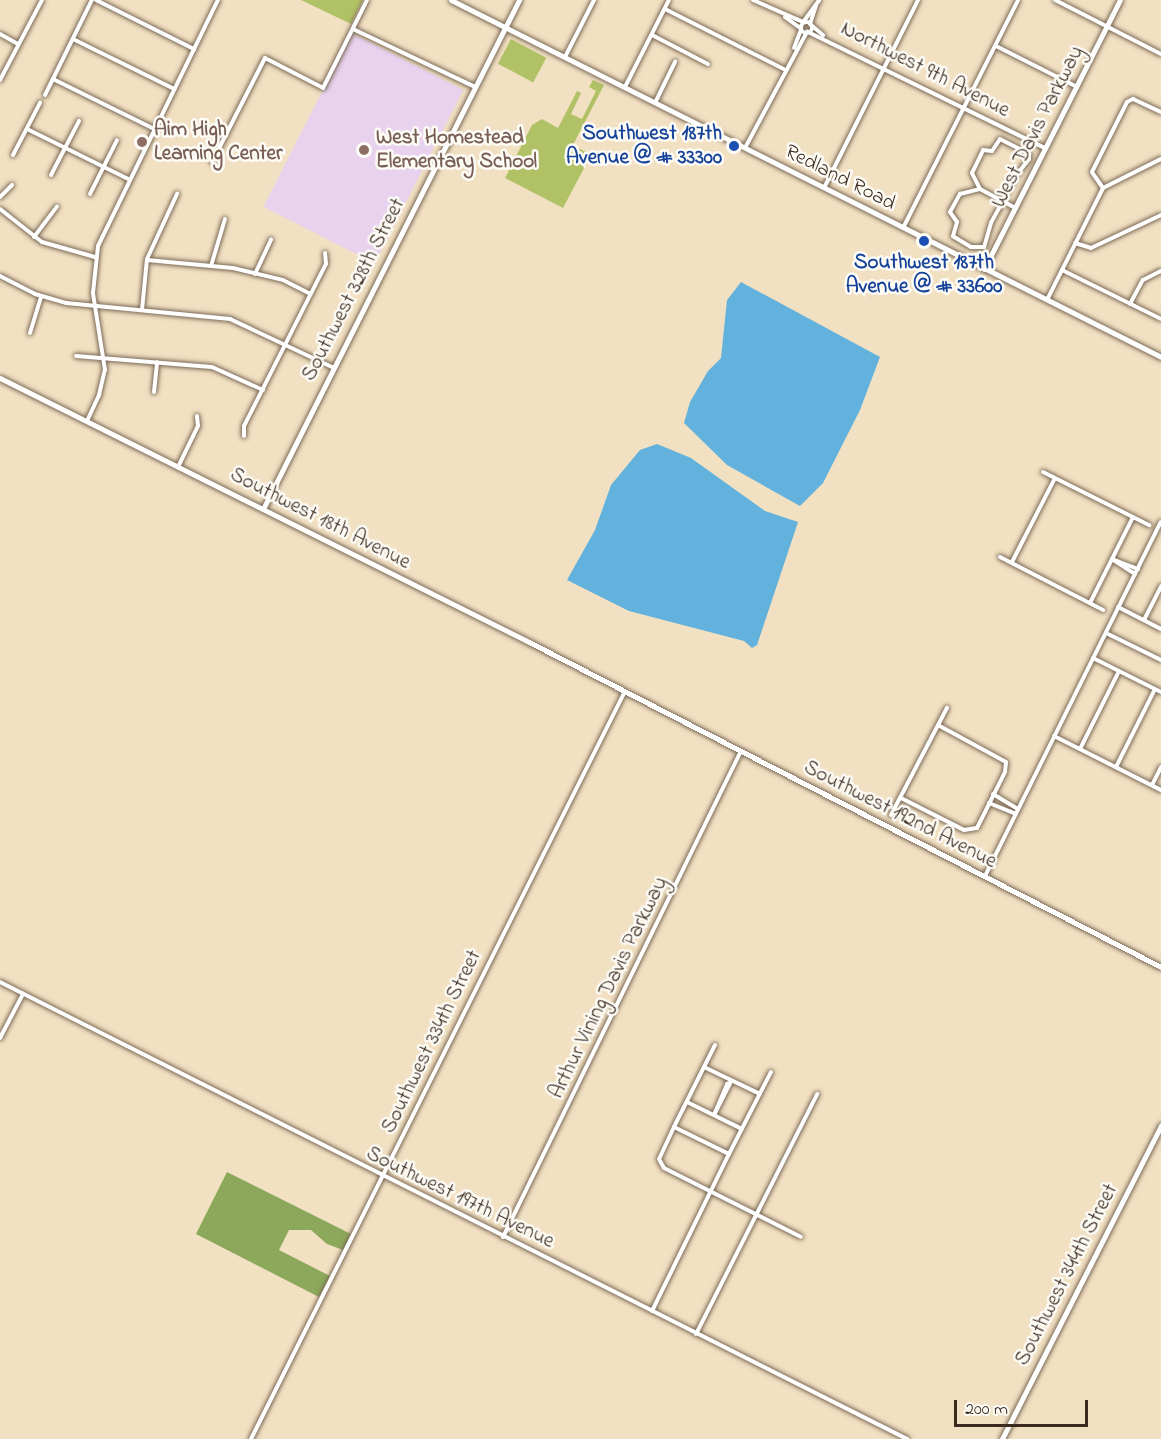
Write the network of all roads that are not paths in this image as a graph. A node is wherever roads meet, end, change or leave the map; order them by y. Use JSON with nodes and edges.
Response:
{"nodes":[{"id":1,"x":40,"y":0,"type":"edge"},
{"id":2,"x":94,"y":0,"type":"edge"},
{"id":3,"x":218,"y":0,"type":"edge"},
{"id":4,"x":367,"y":0,"type":"edge"},
{"id":5,"x":451,"y":0,"type":"edge"},
{"id":6,"x":519,"y":0,"type":"edge"},
{"id":7,"x":594,"y":0,"type":"edge"},
{"id":8,"x":669,"y":0,"type":"edge"},
{"id":9,"x":753,"y":0,"type":"edge"},
{"id":10,"x":819,"y":0,"type":"edge"},
{"id":11,"x":918,"y":0,"type":"edge"},
{"id":12,"x":1018,"y":0,"type":"edge"},
{"id":13,"x":1055,"y":0,"type":"edge"},
{"id":14,"x":1120,"y":0,"type":"edge"},
{"id":15,"x":817,"y":5,"type":"junction"},
{"id":16,"x":665,"y":9,"type":"junction"},
{"id":17,"x":784,"y":16,"type":"junction"},
{"id":18,"x":804,"y":22,"type":"junction"},
{"id":19,"x":811,"y":25,"type":"junction"},
{"id":20,"x":505,"y":27,"type":"junction"},
{"id":21,"x":1107,"y":27,"type":"junction"},
{"id":22,"x":801,"y":28,"type":"junction"},
{"id":23,"x":353,"y":29,"type":"junction"},
{"id":24,"x":808,"y":32,"type":"junction"},
{"id":25,"x":0,"y":34,"type":"edge"},
{"id":26,"x":652,"y":35,"type":"junction"},
{"id":27,"x":824,"y":36,"type":"junction"},
{"id":28,"x":73,"y":39,"type":"junction"},
{"id":29,"x":18,"y":44,"type":"junction"},
{"id":30,"x":996,"y":46,"type":"junction"},
{"id":31,"x":194,"y":49,"type":"junction"},
{"id":32,"x":793,"y":52,"type":"junction"},
{"id":33,"x":1161,"y":54,"type":"edge"},
{"id":34,"x":565,"y":57,"type":"junction"},
{"id":35,"x":675,"y":62,"type":"dead end"},
{"id":36,"x":708,"y":64,"type":"dead end"},
{"id":37,"x":885,"y":67,"type":"junction"},
{"id":38,"x":784,"y":69,"type":"junction"},
{"id":39,"x":53,"y":79,"type":"junction"},
{"id":40,"x":0,"y":80,"type":"edge"},
{"id":41,"x":475,"y":87,"type":"junction"},
{"id":42,"x":625,"y":87,"type":"junction"},
{"id":43,"x":1077,"y":87,"type":"junction"},
{"id":44,"x":174,"y":89,"type":"junction"},
{"id":45,"x":45,"y":95,"type":"dead end"},
{"id":46,"x":40,"y":102,"type":"dead end"},
{"id":47,"x":655,"y":103,"type":"junction"},
{"id":48,"x":965,"y":107,"type":"junction"},
{"id":49,"x":1161,"y":112,"type":"edge"},
{"id":50,"x":79,"y":121,"type":"dead end"},
{"id":51,"x":27,"y":129,"type":"junction"},
{"id":52,"x":154,"y":129,"type":"junction"},
{"id":53,"x":117,"y":140,"type":"dead end"},
{"id":54,"x":65,"y":148,"type":"junction"},
{"id":55,"x":745,"y":148,"type":"junction"},
{"id":56,"x":1046,"y":148,"type":"junction"},
{"id":57,"x":13,"y":155,"type":"dead end"},
{"id":58,"x":1161,"y":159,"type":"edge"},
{"id":59,"x":212,"y":162,"type":"dead end"},
{"id":60,"x":104,"y":167,"type":"junction"},
{"id":61,"x":51,"y":175,"type":"dead end"},
{"id":62,"x":128,"y":179,"type":"junction"},
{"id":63,"x":12,"y":185,"type":"dead end"},
{"id":64,"x":824,"y":188,"type":"junction"},
{"id":65,"x":1103,"y":188,"type":"junction"},
{"id":66,"x":980,"y":189,"type":"junction"},
{"id":67,"x":90,"y":194,"type":"dead end"},
{"id":68,"x":177,"y":194,"type":"dead end"},
{"id":69,"x":0,"y":197,"type":"edge"},
{"id":70,"x":1003,"y":201,"type":"junction"},
{"id":71,"x":57,"y":207,"type":"dead end"},
{"id":72,"x":1015,"y":207,"type":"junction"},
{"id":73,"x":0,"y":209,"type":"edge"},
{"id":74,"x":1161,"y":215,"type":"edge"},
{"id":75,"x":225,"y":219,"type":"dead end"},
{"id":76,"x":903,"y":228,"type":"junction"},
{"id":77,"x":34,"y":237,"type":"junction"},
{"id":78,"x":271,"y":240,"type":"dead end"},
{"id":79,"x":1076,"y":243,"type":"junction"},
{"id":80,"x":325,"y":253,"type":"dead end"},
{"id":81,"x":95,"y":257,"type":"junction"},
{"id":82,"x":147,"y":260,"type":"junction"},
{"id":83,"x":211,"y":266,"type":"junction"},
{"id":84,"x":984,"y":269,"type":"junction"},
{"id":85,"x":1062,"y":270,"type":"junction"},
{"id":86,"x":1161,"y":271,"type":"edge"},
{"id":87,"x":255,"y":274,"type":"junction"},
{"id":88,"x":0,"y":276,"type":"edge"},
{"id":89,"x":311,"y":294,"type":"junction"},
{"id":90,"x":41,"y":297,"type":"junction"},
{"id":91,"x":1047,"y":300,"type":"junction"},
{"id":92,"x":1130,"y":304,"type":"junction"},
{"id":93,"x":95,"y":307,"type":"junction"},
{"id":94,"x":142,"y":310,"type":"junction"},
{"id":95,"x":1161,"y":320,"type":"edge"},
{"id":96,"x":30,"y":333,"type":"dead end"},
{"id":97,"x":285,"y":344,"type":"junction"},
{"id":98,"x":76,"y":356,"type":"dead end"},
{"id":99,"x":1161,"y":357,"type":"edge"},
{"id":100,"x":105,"y":358,"type":"junction"},
{"id":101,"x":157,"y":362,"type":"junction"},
{"id":102,"x":334,"y":368,"type":"junction"},
{"id":103,"x":0,"y":378,"type":"edge"},
{"id":104,"x":263,"y":390,"type":"junction"},
{"id":105,"x":154,"y":393,"type":"dead end"},
{"id":106,"x":196,"y":416,"type":"dead end"},
{"id":107,"x":87,"y":421,"type":"junction"},
{"id":108,"x":244,"y":436,"type":"dead end"},
{"id":109,"x":178,"y":466,"type":"junction"},
{"id":110,"x":1043,"y":472,"type":"dead end"},
{"id":111,"x":1055,"y":478,"type":"junction"},
{"id":112,"x":263,"y":509,"type":"junction"},
{"id":113,"x":1133,"y":517,"type":"junction"},
{"id":114,"x":1161,"y":522,"type":"edge"},
{"id":115,"x":1149,"y":525,"type":"dead end"},
{"id":116,"x":1159,"y":530,"type":"edge"},
{"id":117,"x":1000,"y":556,"type":"dead end"},
{"id":118,"x":1112,"y":559,"type":"junction"},
{"id":119,"x":1012,"y":562,"type":"junction"},
{"id":120,"x":1138,"y":569,"type":"junction"},
{"id":121,"x":1135,"y":574,"type":"junction"},
{"id":122,"x":1161,"y":586,"type":"edge"},
{"id":123,"x":1090,"y":603,"type":"junction"},
{"id":124,"x":1119,"y":607,"type":"junction"},
{"id":125,"x":1103,"y":610,"type":"dead end"},
{"id":126,"x":1144,"y":620,"type":"junction"},
{"id":127,"x":1161,"y":629,"type":"edge"},
{"id":128,"x":1106,"y":633,"type":"junction"},
{"id":129,"x":1094,"y":658,"type":"junction"},
{"id":130,"x":1161,"y":660,"type":"edge"},
{"id":131,"x":1119,"y":671,"type":"junction"},
{"id":132,"x":1155,"y":689,"type":"junction"},
{"id":133,"x":625,"y":691,"type":"junction"},
{"id":134,"x":1161,"y":692,"type":"edge"},
{"id":135,"x":946,"y":708,"type":"dead end"},
{"id":136,"x":938,"y":725,"type":"junction"},
{"id":137,"x":1054,"y":736,"type":"junction"},
{"id":138,"x":1080,"y":749,"type":"junction"},
{"id":139,"x":741,"y":751,"type":"junction"},
{"id":140,"x":1116,"y":767,"type":"junction"},
{"id":141,"x":1161,"y":767,"type":"edge"},
{"id":142,"x":1152,"y":785,"type":"junction"},
{"id":143,"x":1161,"y":790,"type":"edge"},
{"id":144,"x":993,"y":794,"type":"junction"},
{"id":145,"x":901,"y":798,"type":"junction"},
{"id":146,"x":1004,"y":800,"type":"junction"},
{"id":147,"x":989,"y":803,"type":"junction"},
{"id":148,"x":1000,"y":808,"type":"junction"},
{"id":149,"x":1017,"y":811,"type":"junction"},
{"id":150,"x":891,"y":815,"type":"dead end"},
{"id":151,"x":984,"y":877,"type":"junction"},
{"id":152,"x":1161,"y":967,"type":"edge"},
{"id":153,"x":0,"y":982,"type":"edge"},
{"id":154,"x":22,"y":994,"type":"junction"},
{"id":155,"x":0,"y":1038,"type":"edge"},
{"id":156,"x":715,"y":1045,"type":"dead end"},
{"id":157,"x":704,"y":1067,"type":"junction"},
{"id":158,"x":771,"y":1072,"type":"dead end"},
{"id":159,"x":731,"y":1082,"type":"junction"},
{"id":160,"x":760,"y":1094,"type":"junction"},
{"id":161,"x":817,"y":1094,"type":"dead end"},
{"id":162,"x":687,"y":1102,"type":"junction"},
{"id":163,"x":715,"y":1114,"type":"junction"},
{"id":164,"x":1161,"y":1125,"type":"edge"},
{"id":165,"x":674,"y":1126,"type":"junction"},
{"id":166,"x":742,"y":1129,"type":"junction"},
{"id":167,"x":729,"y":1155,"type":"junction"},
{"id":168,"x":383,"y":1177,"type":"junction"},
{"id":169,"x":711,"y":1192,"type":"junction"},
{"id":170,"x":756,"y":1214,"type":"junction"},
{"id":171,"x":503,"y":1237,"type":"junction"},
{"id":172,"x":801,"y":1237,"type":"dead end"},
{"id":173,"x":652,"y":1311,"type":"junction"},
{"id":174,"x":696,"y":1334,"type":"junction"},
{"id":175,"x":252,"y":1439,"type":"edge"},
{"id":176,"x":907,"y":1439,"type":"edge"},
{"id":177,"x":1002,"y":1439,"type":"edge"}],
"edges":[{"from":1,"to":29,"type":"street"},
{"from":2,"to":28,"type":"street"},
{"from":2,"to":31,"type":"street"},
{"from":3,"to":31,"type":"street"},
{"from":4,"to":23,"type":"street"},
{"from":5,"to":20,"type":"street","name":"Redland Road"},
{"from":6,"to":20,"type":"street","name":"Southwest 328th Street"},
{"from":7,"to":34,"type":"street"},
{"from":8,"to":16,"type":"street"},
{"from":9,"to":17,"type":"street"},
{"from":10,"to":15,"type":"street"},
{"from":11,"to":37,"type":"street"},
{"from":12,"to":30,"type":"street"},
{"from":13,"to":21,"type":"street"},
{"from":14,"to":21,"type":"street","name":"West Davis Parkway"},
{"from":15,"to":18,"type":"street"},
{"from":15,"to":19,"type":"street"},
{"from":16,"to":26,"type":"street"},
{"from":16,"to":38,"type":"street"},
{"from":17,"to":18,"type":"street"},
{"from":17,"to":22,"type":"street"},
{"from":18,"to":19,"type":"street","name":"Northwest 9th Avenue"},
{"from":18,"to":22,"type":"street"},
{"from":19,"to":24,"type":"street"},
{"from":19,"to":27,"type":"street","name":"Northwest 9th Avenue"},
{"from":20,"to":34,"type":"street","name":"Redland Road"},
{"from":20,"to":41,"type":"street","name":"Southwest 328th Street"},
{"from":21,"to":33,"type":"street"},
{"from":21,"to":43,"type":"street","name":"West Davis Parkway"},
{"from":22,"to":24,"type":"street","name":"Northwest 9th Avenue"},
{"from":22,"to":32,"type":"street"},
{"from":23,"to":41,"type":"street"},
{"from":23,"to":59,"type":"street"},
{"from":24,"to":27,"type":"street","name":"Northwest 9th Avenue"},
{"from":24,"to":32,"type":"street"},
{"from":25,"to":29,"type":"street"},
{"from":26,"to":36,"type":"street"},
{"from":26,"to":42,"type":"street"},
{"from":27,"to":37,"type":"street","name":"Northwest 9th Avenue"},
{"from":28,"to":39,"type":"street"},
{"from":28,"to":44,"type":"street"},
{"from":29,"to":40,"type":"street"},
{"from":30,"to":43,"type":"street"},
{"from":30,"to":48,"type":"street"},
{"from":31,"to":44,"type":"street"},
{"from":32,"to":38,"type":"street"},
{"from":34,"to":42,"type":"street","name":"Redland Road"},
{"from":35,"to":47,"type":"street"},
{"from":37,"to":48,"type":"street","name":"Northwest 9th Avenue"},
{"from":37,"to":64,"type":"street"},
{"from":38,"to":55,"type":"street"},
{"from":39,"to":45,"type":"street"},
{"from":39,"to":52,"type":"street"},
{"from":41,"to":102,"type":"street","name":"Southwest 328th Street"},
{"from":42,"to":47,"type":"street","name":"Redland Road"},
{"from":43,"to":56,"type":"street","name":"West Davis Parkway"},
{"from":44,"to":52,"type":"street"},
{"from":46,"to":51,"type":"street"},
{"from":47,"to":55,"type":"street","name":"Redland Road"},
{"from":48,"to":56,"type":"street","name":"Northwest 9th Avenue"},
{"from":48,"to":76,"type":"street"},
{"from":49,"to":65,"type":"street"},
{"from":50,"to":54,"type":"street"},
{"from":51,"to":54,"type":"street"},
{"from":51,"to":57,"type":"street"},
{"from":52,"to":62,"type":"street"},
{"from":53,"to":60,"type":"street"},
{"from":54,"to":60,"type":"street"},
{"from":54,"to":61,"type":"street"},
{"from":55,"to":64,"type":"street","name":"Redland Road"},
{"from":56,"to":72,"type":"street","name":"West Davis Parkway"},
{"from":58,"to":65,"type":"street"},
{"from":60,"to":62,"type":"street"},
{"from":60,"to":67,"type":"street"},
{"from":62,"to":81,"type":"street"},
{"from":63,"to":69,"type":"street"},
{"from":64,"to":76,"type":"street","name":"Redland Road"},
{"from":65,"to":79,"type":"street"},
{"from":66,"to":70,"type":"street"},
{"from":66,"to":70,"type":"street"},
{"from":66,"to":70,"type":"street"},
{"from":68,"to":82,"type":"street"},
{"from":70,"to":72,"type":"street"},
{"from":71,"to":77,"type":"street"},
{"from":72,"to":84,"type":"street","name":"West Davis Parkway"},
{"from":73,"to":77,"type":"street"},
{"from":74,"to":79,"type":"street"},
{"from":75,"to":83,"type":"street"},
{"from":76,"to":84,"type":"street","name":"Redland Road"},
{"from":77,"to":81,"type":"street"},
{"from":78,"to":87,"type":"street"},
{"from":79,"to":85,"type":"street"},
{"from":80,"to":89,"type":"street"},
{"from":81,"to":93,"type":"street"},
{"from":82,"to":83,"type":"street"},
{"from":82,"to":94,"type":"street"},
{"from":83,"to":87,"type":"street"},
{"from":84,"to":91,"type":"street","name":"Redland Road"},
{"from":85,"to":91,"type":"street"},
{"from":85,"to":92,"type":"street"},
{"from":86,"to":92,"type":"street"},
{"from":87,"to":89,"type":"street"},
{"from":88,"to":90,"type":"street"},
{"from":89,"to":97,"type":"street"},
{"from":90,"to":93,"type":"street"},
{"from":90,"to":96,"type":"street"},
{"from":91,"to":99,"type":"street","name":"Redland Road"},
{"from":92,"to":95,"type":"street"},
{"from":93,"to":94,"type":"street"},
{"from":93,"to":100,"type":"street"},
{"from":94,"to":97,"type":"street"},
{"from":97,"to":102,"type":"street"},
{"from":97,"to":104,"type":"street"},
{"from":98,"to":100,"type":"street"},
{"from":100,"to":101,"type":"street"},
{"from":100,"to":107,"type":"street"},
{"from":101,"to":104,"type":"street"},
{"from":101,"to":105,"type":"street"},
{"from":102,"to":112,"type":"street","name":"Southwest 328th Street"},
{"from":103,"to":107,"type":"street","name":"Southwest 18th Avenue"},
{"from":104,"to":108,"type":"street"},
{"from":106,"to":109,"type":"street"},
{"from":107,"to":109,"type":"street","name":"Southwest 18th Avenue"},
{"from":109,"to":112,"type":"street","name":"Southwest 18th Avenue"},
{"from":110,"to":111,"type":"street"},
{"from":111,"to":113,"type":"street"},
{"from":111,"to":119,"type":"street"},
{"from":112,"to":133,"type":"street","name":"Southwest 18th Avenue"},
{"from":113,"to":115,"type":"street"},
{"from":113,"to":118,"type":"street"},
{"from":114,"to":116,"type":"street"},
{"from":116,"to":120,"type":"street"},
{"from":117,"to":119,"type":"street"},
{"from":118,"to":120,"type":"street"},
{"from":118,"to":121,"type":"street"},
{"from":118,"to":123,"type":"street"},
{"from":119,"to":123,"type":"street"},
{"from":120,"to":121,"type":"street"},
{"from":121,"to":124,"type":"street"},
{"from":122,"to":126,"type":"street"},
{"from":123,"to":125,"type":"street"},
{"from":124,"to":126,"type":"street"},
{"from":124,"to":128,"type":"street"},
{"from":126,"to":127,"type":"street"},
{"from":128,"to":129,"type":"street"},
{"from":128,"to":130,"type":"street"},
{"from":129,"to":131,"type":"street"},
{"from":129,"to":137,"type":"street"},
{"from":131,"to":132,"type":"street"},
{"from":131,"to":138,"type":"street"},
{"from":132,"to":134,"type":"street"},
{"from":132,"to":140,"type":"street"},
{"from":133,"to":139,"type":"street","name":"Southwest 192nd Avenue"},
{"from":133,"to":168,"type":"street","name":"Southwest 334th Street"},
{"from":135,"to":136,"type":"street"},
{"from":136,"to":144,"type":"street"},
{"from":136,"to":145,"type":"street"},
{"from":137,"to":138,"type":"street"},
{"from":137,"to":149,"type":"street"},
{"from":138,"to":140,"type":"street"},
{"from":139,"to":151,"type":"street","name":"Southwest 192nd Avenue"},
{"from":139,"to":171,"type":"street","name":"Arthur Vining Davis Parkway"},
{"from":140,"to":142,"type":"street"},
{"from":141,"to":142,"type":"street"},
{"from":142,"to":143,"type":"street"},
{"from":144,"to":146,"type":"street"},
{"from":144,"to":147,"type":"street"},
{"from":145,"to":147,"type":"street"},
{"from":145,"to":150,"type":"street"},
{"from":146,"to":148,"type":"street"},
{"from":146,"to":149,"type":"street"},
{"from":147,"to":148,"type":"street"},
{"from":148,"to":149,"type":"street"},
{"from":149,"to":151,"type":"street"},
{"from":151,"to":152,"type":"street","name":"Southwest 192nd Avenue"},
{"from":153,"to":154,"type":"street","name":"Southwest 197th Avenue"},
{"from":154,"to":155,"type":"street"},
{"from":154,"to":168,"type":"street","name":"Southwest 197th Avenue"},
{"from":156,"to":157,"type":"street"},
{"from":157,"to":159,"type":"street"},
{"from":157,"to":162,"type":"street"},
{"from":158,"to":160,"type":"street"},
{"from":159,"to":160,"type":"street"},
{"from":159,"to":163,"type":"street"},
{"from":160,"to":166,"type":"street"},
{"from":161,"to":170,"type":"street"},
{"from":162,"to":163,"type":"street"},
{"from":162,"to":165,"type":"street"},
{"from":163,"to":166,"type":"street"},
{"from":164,"to":177,"type":"street","name":"Southwest 344th Street"},
{"from":165,"to":167,"type":"street"},
{"from":165,"to":169,"type":"street"},
{"from":166,"to":167,"type":"street"},
{"from":167,"to":169,"type":"street"},
{"from":168,"to":171,"type":"street","name":"Southwest 197th Avenue"},
{"from":168,"to":175,"type":"street","name":"Southwest 334th Street"},
{"from":169,"to":170,"type":"street"},
{"from":169,"to":173,"type":"street"},
{"from":170,"to":172,"type":"street"},
{"from":170,"to":174,"type":"street"},
{"from":171,"to":173,"type":"street","name":"Southwest 197th Avenue"},
{"from":173,"to":174,"type":"street","name":"Southwest 197th Avenue"},
{"from":174,"to":176,"type":"street","name":"Southwest 197th Avenue"}]}
